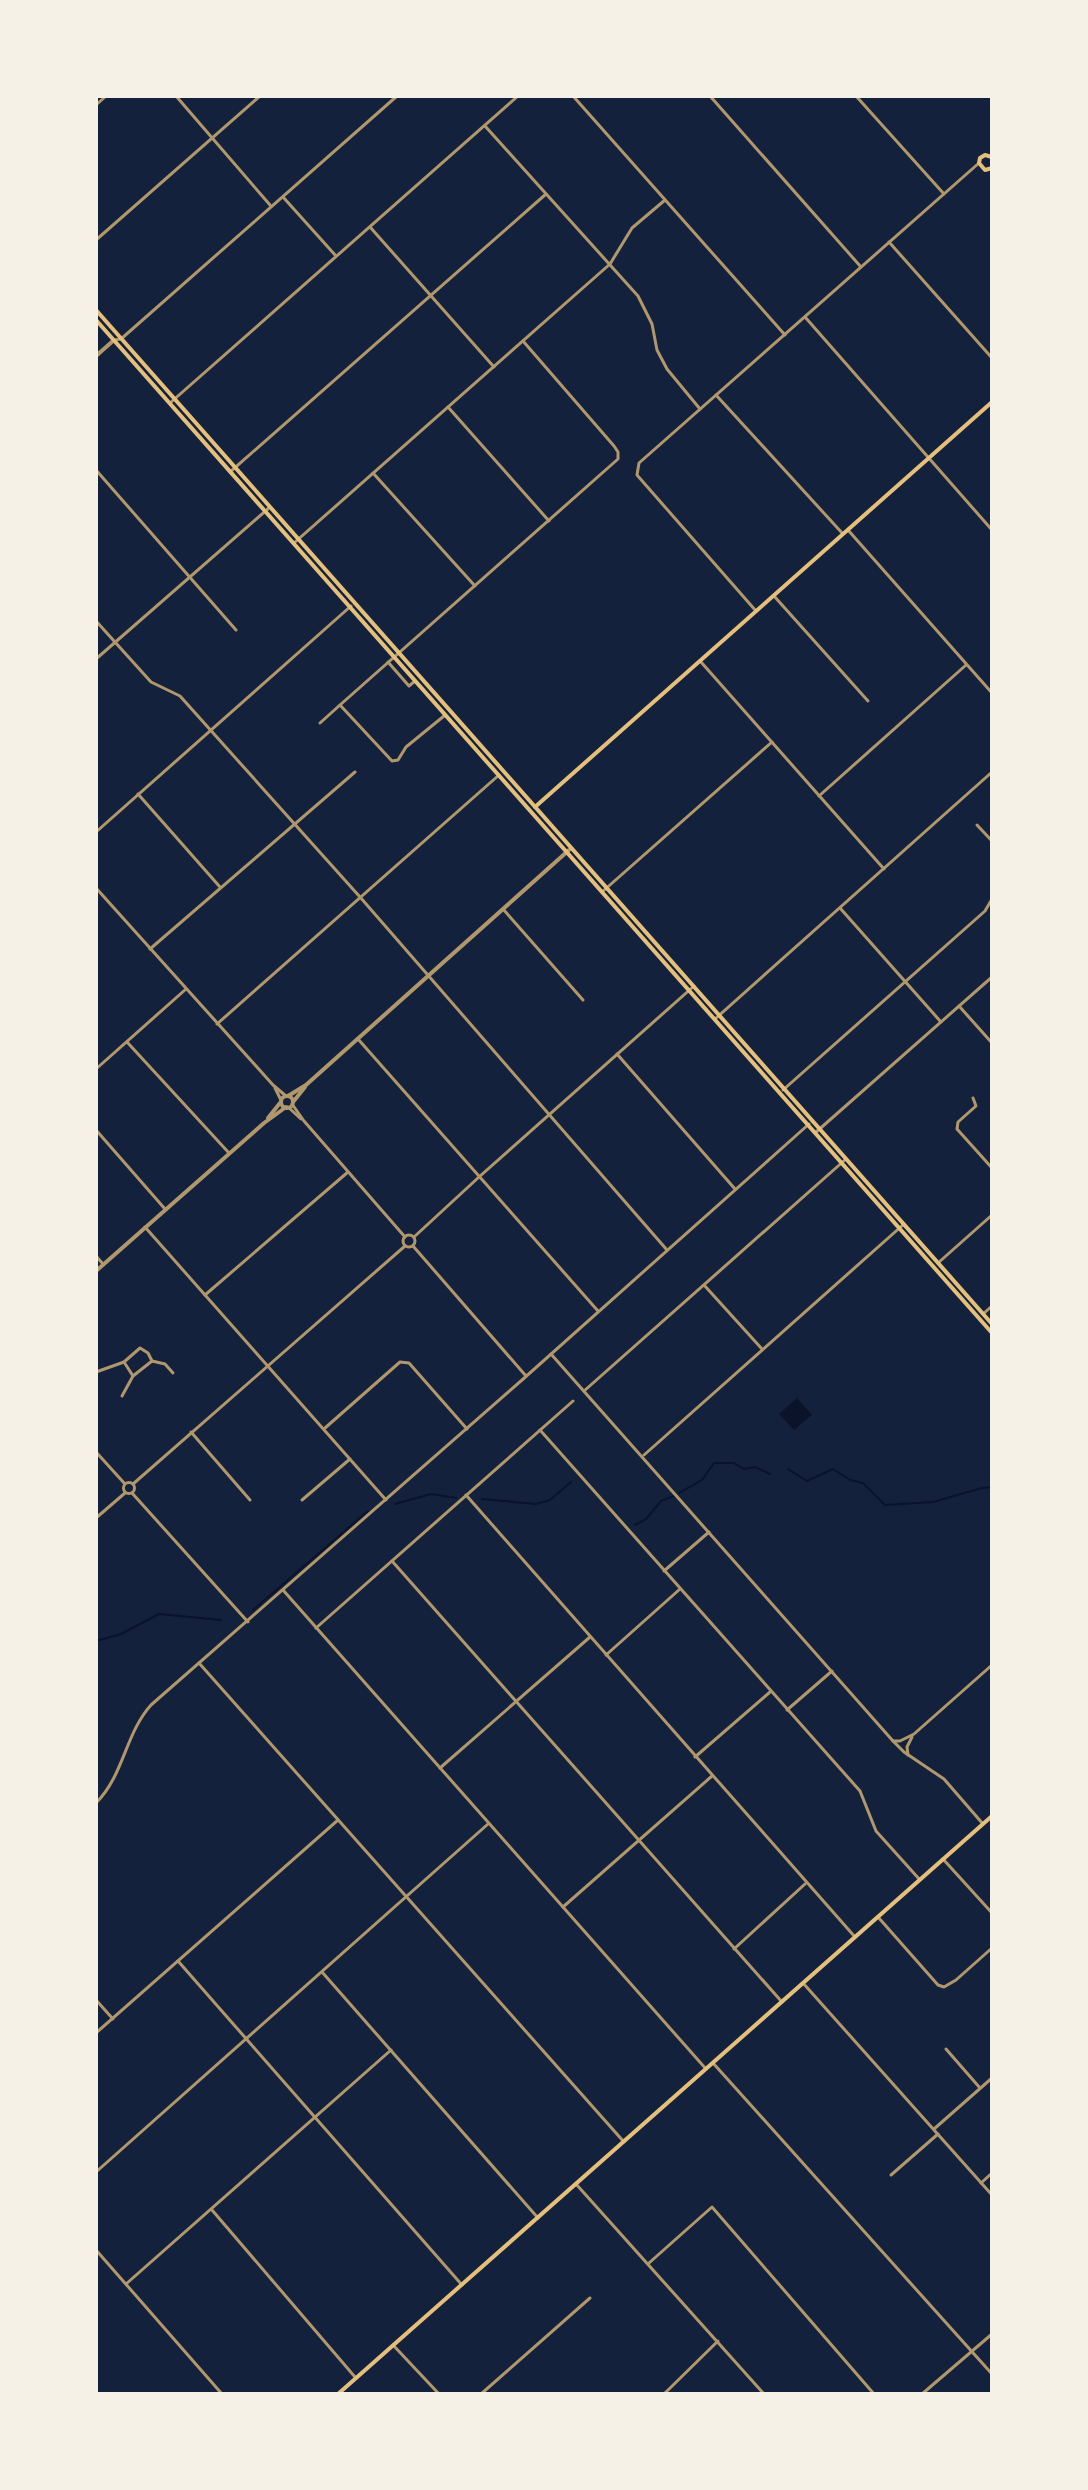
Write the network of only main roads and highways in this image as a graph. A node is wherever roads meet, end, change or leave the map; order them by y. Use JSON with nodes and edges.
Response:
{"nodes":[{"id":1,"x":990,"y":154,"type":"edge"},
{"id":2,"x":992,"y":168,"type":"edge"},
{"id":3,"x":985,"y":170,"type":"junction"},
{"id":4,"x":992,"y":177,"type":"edge"},
{"id":5,"x":96,"y":310,"type":"edge"},
{"id":6,"x":96,"y":320,"type":"edge"},
{"id":7,"x":992,"y":402,"type":"edge"},
{"id":8,"x":233,"y":470,"type":"junction"},
{"id":9,"x":396,"y":655,"type":"junction"},
{"id":10,"x":501,"y":773,"type":"junction"},
{"id":11,"x":533,"y":809,"type":"junction"},
{"id":12,"x":844,"y":1161,"type":"junction"},
{"id":13,"x":936,"y":1265,"type":"junction"},
{"id":14,"x":981,"y":1316,"type":"junction"},
{"id":15,"x":992,"y":1324,"type":"edge"},
{"id":16,"x":992,"y":1333,"type":"edge"},
{"id":17,"x":992,"y":1816,"type":"edge"},
{"id":18,"x":338,"y":2394,"type":"edge"}],
"edges":[{"from":1,"to":3,"type":"main road"},
{"from":2,"to":3,"type":"main road"},
{"from":3,"to":4,"type":"main road"},
{"from":5,"to":8,"type":"main road"},
{"from":6,"to":8,"type":"main road"},
{"from":7,"to":11,"type":"main road"},
{"from":8,"to":9,"type":"main road"},
{"from":9,"to":10,"type":"main road"},
{"from":9,"to":10,"type":"main road"},
{"from":10,"to":11,"type":"main road"},
{"from":11,"to":12,"type":"main road"},
{"from":12,"to":13,"type":"main road"},
{"from":12,"to":13,"type":"main road"},
{"from":13,"to":14,"type":"main road"},
{"from":14,"to":15,"type":"main road"},
{"from":14,"to":16,"type":"main road"},
{"from":17,"to":18,"type":"main road"}]}
